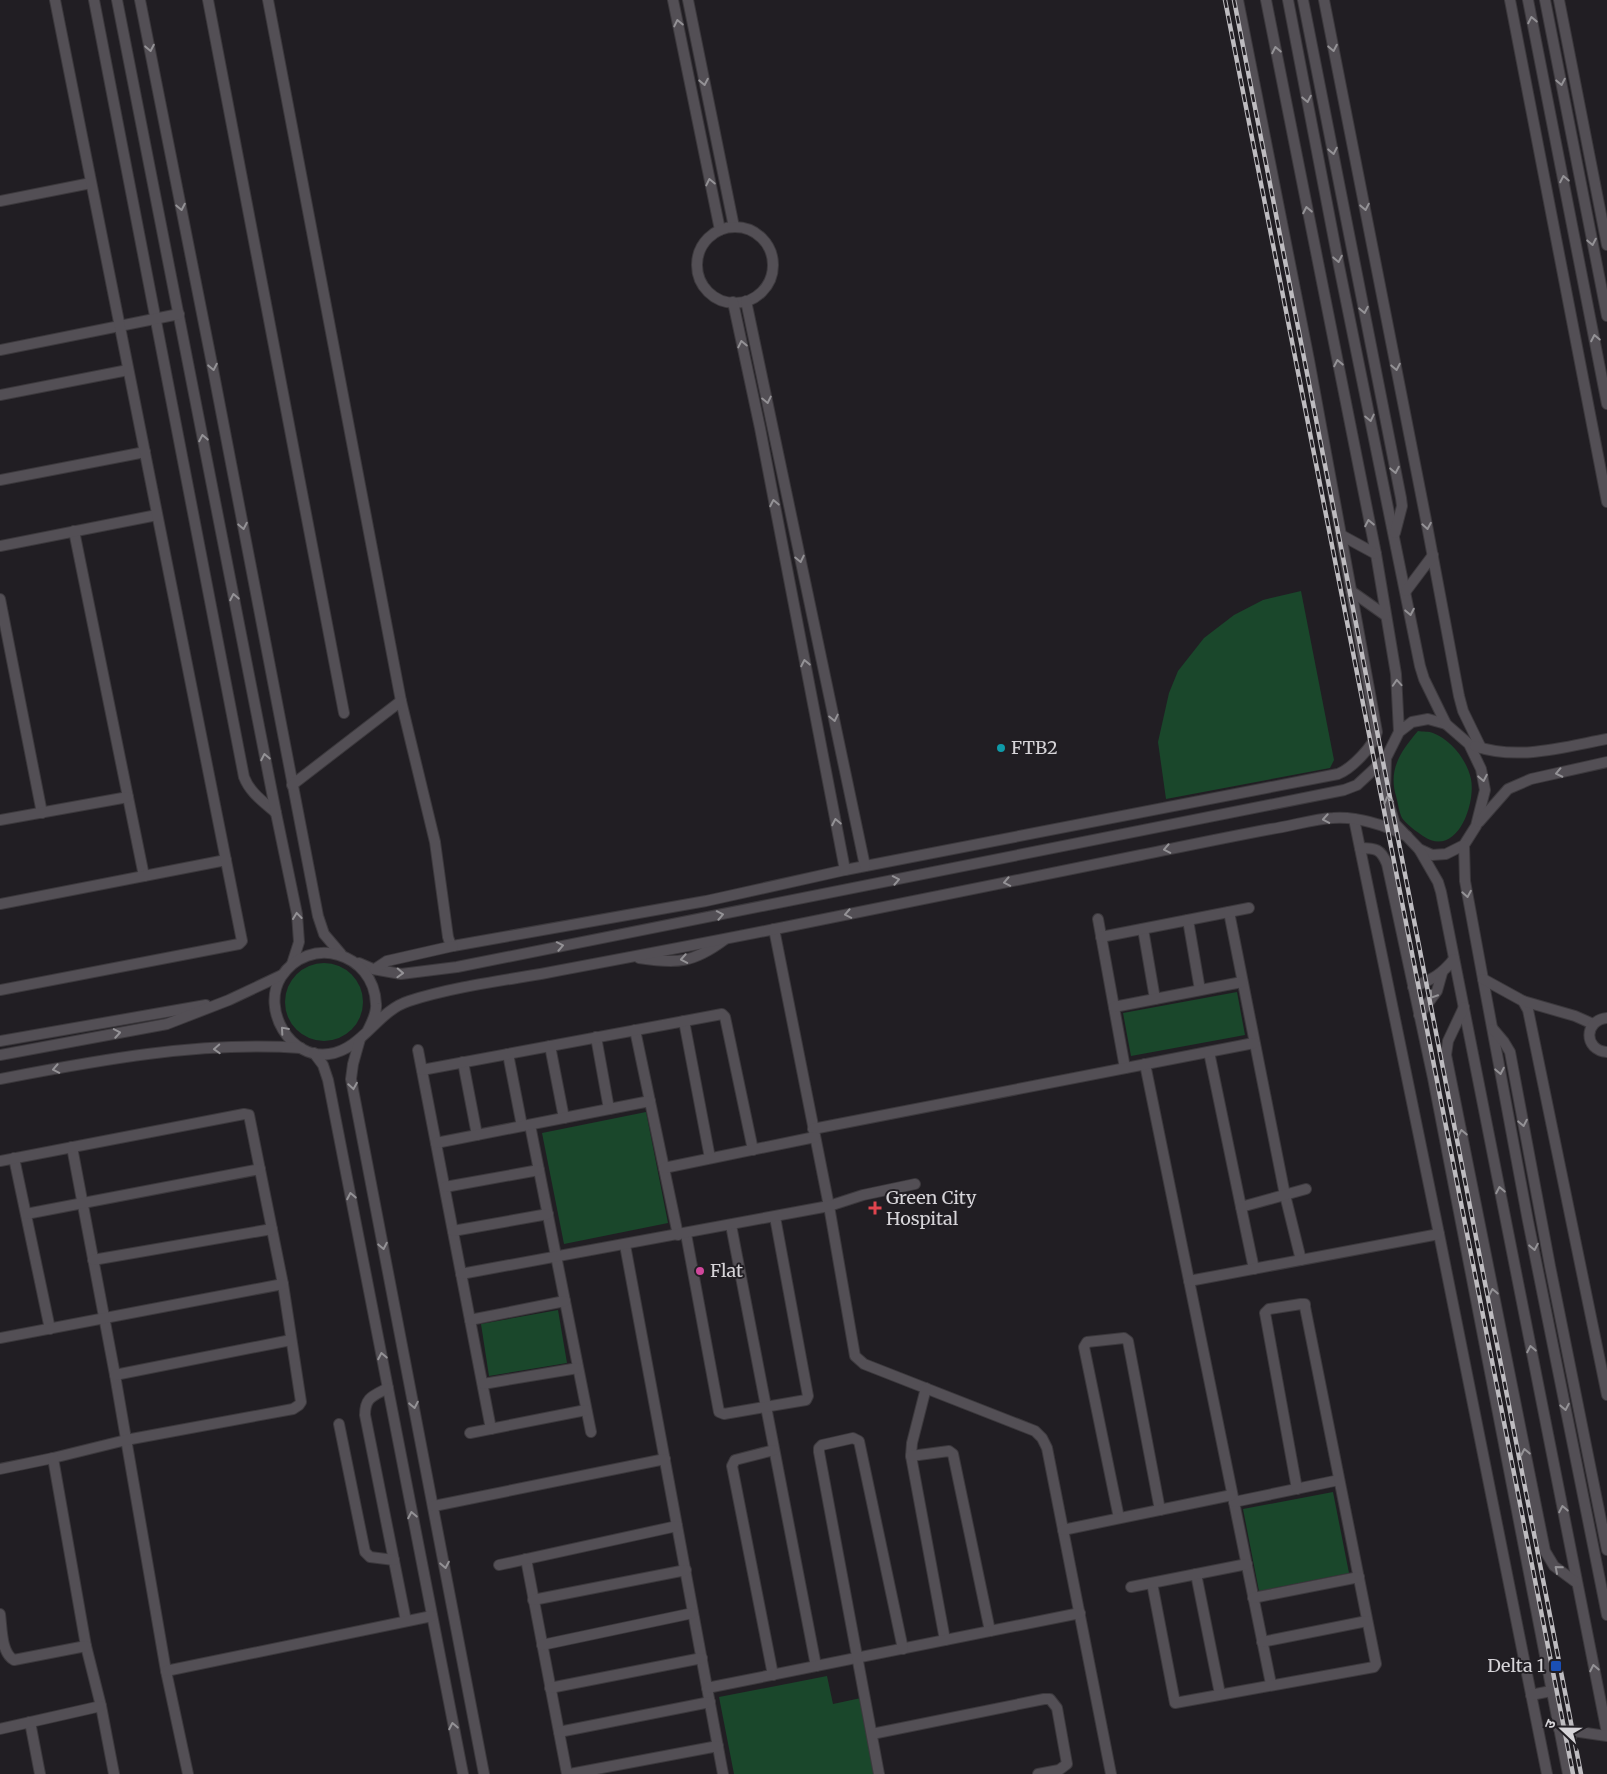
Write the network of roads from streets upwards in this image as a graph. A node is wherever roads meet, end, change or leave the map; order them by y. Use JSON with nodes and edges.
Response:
{"nodes":[{"id":1,"x":55,"y":0,"type":"edge"},
{"id":2,"x":94,"y":0,"type":"edge"},
{"id":3,"x":117,"y":0,"type":"edge"},
{"id":4,"x":140,"y":0,"type":"edge"},
{"id":5,"x":208,"y":0,"type":"edge"},
{"id":6,"x":268,"y":0,"type":"edge"},
{"id":7,"x":673,"y":0,"type":"edge"},
{"id":8,"x":688,"y":0,"type":"edge"},
{"id":9,"x":1238,"y":0,"type":"edge"},
{"id":10,"x":1266,"y":0,"type":"edge"},
{"id":11,"x":1288,"y":0,"type":"edge"},
{"id":12,"x":1303,"y":0,"type":"edge"},
{"id":13,"x":1324,"y":0,"type":"edge"},
{"id":14,"x":1510,"y":0,"type":"edge"},
{"id":15,"x":1528,"y":0,"type":"edge"},
{"id":16,"x":1545,"y":0,"type":"edge"},
{"id":17,"x":1559,"y":0,"type":"edge"},
{"id":18,"x":91,"y":183,"type":"junction"},
{"id":19,"x":0,"y":201,"type":"edge"},
{"id":20,"x":734,"y":227,"type":"junction"},
{"id":21,"x":720,"y":230,"type":"junction"},
{"id":22,"x":1607,"y":245,"type":"edge"},
{"id":23,"x":746,"y":301,"type":"junction"},
{"id":24,"x":733,"y":302,"type":"junction"},
{"id":25,"x":179,"y":314,"type":"junction"},
{"id":26,"x":1607,"y":316,"type":"edge"},
{"id":27,"x":155,"y":319,"type":"junction"},
{"id":28,"x":120,"y":326,"type":"junction"},
{"id":29,"x":0,"y":350,"type":"edge"},
{"id":30,"x":128,"y":370,"type":"junction"},
{"id":31,"x":0,"y":396,"type":"edge"},
{"id":32,"x":1607,"y":404,"type":"edge"},
{"id":33,"x":145,"y":452,"type":"junction"},
{"id":34,"x":0,"y":480,"type":"edge"},
{"id":35,"x":1607,"y":502,"type":"edge"},
{"id":36,"x":157,"y":515,"type":"junction"},
{"id":37,"x":74,"y":531,"type":"junction"},
{"id":38,"x":1394,"y":534,"type":"junction"},
{"id":39,"x":1341,"y":535,"type":"junction"},
{"id":40,"x":0,"y":546,"type":"edge"},
{"id":41,"x":1376,"y":554,"type":"junction"},
{"id":42,"x":1433,"y":556,"type":"junction"},
{"id":43,"x":1351,"y":591,"type":"junction"},
{"id":44,"x":1406,"y":591,"type":"junction"},
{"id":45,"x":0,"y":599,"type":"edge"},
{"id":46,"x":1386,"y":615,"type":"junction"},
{"id":47,"x":401,"y":701,"type":"junction"},
{"id":48,"x":344,"y":713,"type":"dead end"},
{"id":49,"x":1446,"y":724,"type":"junction"},
{"id":50,"x":1399,"y":732,"type":"junction"},
{"id":51,"x":1607,"y":739,"type":"edge"},
{"id":52,"x":1469,"y":744,"type":"junction"},
{"id":53,"x":1481,"y":748,"type":"junction"},
{"id":54,"x":1386,"y":758,"type":"junction"},
{"id":55,"x":1607,"y":762,"type":"edge"},
{"id":56,"x":292,"y":784,"type":"junction"},
{"id":57,"x":128,"y":797,"type":"junction"},
{"id":58,"x":42,"y":813,"type":"junction"},
{"id":59,"x":276,"y":813,"type":"junction"},
{"id":60,"x":1354,"y":819,"type":"junction"},
{"id":61,"x":0,"y":820,"type":"edge"},
{"id":62,"x":1079,"y":825,"type":"junction"},
{"id":63,"x":1476,"y":826,"type":"junction"},
{"id":64,"x":1407,"y":836,"type":"junction"},
{"id":65,"x":1084,"y":843,"type":"junction"},
{"id":66,"x":1464,"y":845,"type":"junction"},
{"id":67,"x":1360,"y":848,"type":"junction"},
{"id":68,"x":1419,"y":849,"type":"junction"},
{"id":69,"x":226,"y":860,"type":"junction"},
{"id":70,"x":864,"y":866,"type":"junction"},
{"id":71,"x":846,"y":870,"type":"junction"},
{"id":72,"x":144,"y":876,"type":"junction"},
{"id":73,"x":0,"y":904,"type":"edge"},
{"id":74,"x":1250,"y":908,"type":"dead end"},
{"id":75,"x":1229,"y":912,"type":"junction"},
{"id":76,"x":1098,"y":919,"type":"dead end"},
{"id":77,"x":1188,"y":920,"type":"junction"},
{"id":78,"x":774,"y":929,"type":"junction"},
{"id":79,"x":1143,"y":929,"type":"junction"},
{"id":80,"x":1101,"y":937,"type":"junction"},
{"id":81,"x":453,"y":946,"type":"junction"},
{"id":82,"x":341,"y":954,"type":"junction"},
{"id":83,"x":1454,"y":959,"type":"junction"},
{"id":84,"x":354,"y":961,"type":"junction"},
{"id":85,"x":292,"y":964,"type":"junction"},
{"id":86,"x":375,"y":969,"type":"junction"},
{"id":87,"x":1442,"y":973,"type":"junction"},
{"id":88,"x":282,"y":975,"type":"junction"},
{"id":89,"x":1483,"y":979,"type":"junction"},
{"id":90,"x":1242,"y":982,"type":"junction"},
{"id":91,"x":1413,"y":987,"type":"junction"},
{"id":92,"x":0,"y":990,"type":"edge"},
{"id":93,"x":1200,"y":990,"type":"junction"},
{"id":94,"x":1154,"y":999,"type":"junction"},
{"id":95,"x":229,"y":1000,"type":"junction"},
{"id":96,"x":1523,"y":1001,"type":"junction"},
{"id":97,"x":1114,"y":1007,"type":"junction"},
{"id":98,"x":1464,"y":1007,"type":"junction"},
{"id":99,"x":1419,"y":1016,"type":"junction"},
{"id":100,"x":1607,"y":1018,"type":"edge"},
{"id":101,"x":684,"y":1021,"type":"junction"},
{"id":102,"x":1593,"y":1024,"type":"junction"},
{"id":103,"x":1492,"y":1029,"type":"junction"},
{"id":104,"x":368,"y":1030,"type":"junction"},
{"id":105,"x":635,"y":1030,"type":"junction"},
{"id":106,"x":596,"y":1037,"type":"junction"},
{"id":107,"x":360,"y":1038,"type":"junction"},
{"id":108,"x":0,"y":1041,"type":"edge"},
{"id":109,"x":1254,"y":1043,"type":"junction"},
{"id":110,"x":550,"y":1046,"type":"junction"},
{"id":111,"x":300,"y":1048,"type":"junction"},
{"id":112,"x":418,"y":1050,"type":"dead end"},
{"id":113,"x":1209,"y":1052,"type":"junction"},
{"id":114,"x":1607,"y":1052,"type":"edge"},
{"id":115,"x":314,"y":1053,"type":"junction"},
{"id":116,"x":508,"y":1054,"type":"junction"},
{"id":117,"x":0,"y":1055,"type":"edge"},
{"id":118,"x":463,"y":1062,"type":"junction"},
{"id":119,"x":1145,"y":1064,"type":"junction"},
{"id":120,"x":1125,"y":1068,"type":"junction"},
{"id":121,"x":422,"y":1070,"type":"junction"},
{"id":122,"x":0,"y":1079,"type":"edge"},
{"id":123,"x":650,"y":1101,"type":"junction"},
{"id":124,"x":609,"y":1109,"type":"junction"},
{"id":125,"x":564,"y":1118,"type":"junction"},
{"id":126,"x":526,"y":1126,"type":"junction"},
{"id":127,"x":814,"y":1133,"type":"junction"},
{"id":128,"x":477,"y":1135,"type":"junction"},
{"id":129,"x":436,"y":1143,"type":"junction"},
{"id":130,"x":72,"y":1147,"type":"junction"},
{"id":131,"x":752,"y":1150,"type":"junction"},
{"id":132,"x":14,"y":1158,"type":"junction"},
{"id":133,"x":710,"y":1158,"type":"junction"},
{"id":134,"x":0,"y":1161,"type":"edge"},
{"id":135,"x":664,"y":1168,"type":"junction"},
{"id":136,"x":260,"y":1169,"type":"junction"},
{"id":137,"x":539,"y":1170,"type":"junction"},
{"id":138,"x":915,"y":1184,"type":"dead end"},
{"id":139,"x":445,"y":1188,"type":"junction"},
{"id":140,"x":1306,"y":1189,"type":"dead end"},
{"id":141,"x":1285,"y":1195,"type":"junction"},
{"id":142,"x":82,"y":1203,"type":"junction"},
{"id":143,"x":829,"y":1206,"type":"junction"},
{"id":144,"x":1241,"y":1207,"type":"junction"},
{"id":145,"x":26,"y":1214,"type":"junction"},
{"id":146,"x":548,"y":1214,"type":"junction"},
{"id":147,"x":775,"y":1217,"type":"junction"},
{"id":148,"x":731,"y":1225,"type":"junction"},
{"id":149,"x":272,"y":1229,"type":"junction"},
{"id":150,"x":453,"y":1231,"type":"junction"},
{"id":151,"x":682,"y":1234,"type":"junction"},
{"id":152,"x":1439,"y":1234,"type":"junction"},
{"id":153,"x":625,"y":1245,"type":"junction"},
{"id":154,"x":556,"y":1258,"type":"junction"},
{"id":155,"x":93,"y":1260,"type":"junction"},
{"id":156,"x":1301,"y":1260,"type":"junction"},
{"id":157,"x":1254,"y":1269,"type":"junction"},
{"id":158,"x":461,"y":1274,"type":"junction"},
{"id":159,"x":1189,"y":1281,"type":"junction"},
{"id":160,"x":283,"y":1284,"type":"junction"},
{"id":161,"x":565,"y":1301,"type":"junction"},
{"id":162,"x":104,"y":1319,"type":"junction"},
{"id":163,"x":470,"y":1320,"type":"junction"},
{"id":164,"x":50,"y":1329,"type":"junction"},
{"id":165,"x":0,"y":1338,"type":"edge"},
{"id":166,"x":290,"y":1340,"type":"junction"},
{"id":167,"x":578,"y":1368,"type":"junction"},
{"id":168,"x":115,"y":1375,"type":"junction"},
{"id":169,"x":483,"y":1384,"type":"junction"},
{"id":170,"x":388,"y":1388,"type":"junction"},
{"id":171,"x":926,"y":1388,"type":"junction"},
{"id":172,"x":1607,"y":1395,"type":"edge"},
{"id":173,"x":765,"y":1407,"type":"junction"},
{"id":174,"x":586,"y":1410,"type":"junction"},
{"id":175,"x":338,"y":1424,"type":"dead end"},
{"id":176,"x":491,"y":1429,"type":"junction"},
{"id":177,"x":591,"y":1432,"type":"dead end"},
{"id":178,"x":470,"y":1433,"type":"dead end"},
{"id":179,"x":126,"y":1440,"type":"junction"},
{"id":180,"x":774,"y":1450,"type":"junction"},
{"id":181,"x":911,"y":1456,"type":"junction"},
{"id":182,"x":53,"y":1458,"type":"junction"},
{"id":183,"x":665,"y":1459,"type":"junction"},
{"id":184,"x":0,"y":1469,"type":"edge"},
{"id":185,"x":1339,"y":1480,"type":"junction"},
{"id":186,"x":1296,"y":1489,"type":"junction"},
{"id":187,"x":1233,"y":1498,"type":"junction"},
{"id":188,"x":434,"y":1506,"type":"junction"},
{"id":189,"x":1160,"y":1510,"type":"junction"},
{"id":190,"x":1119,"y":1518,"type":"junction"},
{"id":191,"x":678,"y":1526,"type":"junction"},
{"id":192,"x":1063,"y":1530,"type":"junction"},
{"id":193,"x":1607,"y":1550,"type":"edge"},
{"id":194,"x":526,"y":1559,"type":"junction"},
{"id":195,"x":394,"y":1560,"type":"junction"},
{"id":196,"x":1246,"y":1564,"type":"junction"},
{"id":197,"x":500,"y":1565,"type":"dead end"},
{"id":198,"x":686,"y":1570,"type":"junction"},
{"id":199,"x":1196,"y":1574,"type":"junction"},
{"id":200,"x":1359,"y":1577,"type":"junction"},
{"id":201,"x":1152,"y":1583,"type":"junction"},
{"id":202,"x":1577,"y":1583,"type":"junction"},
{"id":203,"x":1131,"y":1587,"type":"dead end"},
{"id":204,"x":1253,"y":1598,"type":"junction"},
{"id":205,"x":534,"y":1600,"type":"junction"},
{"id":206,"x":694,"y":1613,"type":"junction"},
{"id":207,"x":1080,"y":1613,"type":"junction"},
{"id":208,"x":0,"y":1614,"type":"edge"},
{"id":209,"x":1607,"y":1615,"type":"edge"},
{"id":210,"x":432,"y":1616,"type":"junction"},
{"id":211,"x":406,"y":1621,"type":"junction"},
{"id":212,"x":1367,"y":1621,"type":"junction"},
{"id":213,"x":990,"y":1631,"type":"junction"},
{"id":214,"x":945,"y":1640,"type":"junction"},
{"id":215,"x":1262,"y":1642,"type":"junction"},
{"id":216,"x":542,"y":1645,"type":"junction"},
{"id":217,"x":86,"y":1646,"type":"junction"},
{"id":218,"x":903,"y":1648,"type":"junction"},
{"id":219,"x":702,"y":1658,"type":"junction"},
{"id":220,"x":858,"y":1658,"type":"junction"},
{"id":221,"x":816,"y":1666,"type":"junction"},
{"id":222,"x":166,"y":1671,"type":"junction"},
{"id":223,"x":773,"y":1675,"type":"junction"},
{"id":224,"x":1271,"y":1684,"type":"junction"},
{"id":225,"x":550,"y":1688,"type":"junction"},
{"id":226,"x":708,"y":1688,"type":"junction"},
{"id":227,"x":1551,"y":1691,"type":"junction"},
{"id":228,"x":1220,"y":1694,"type":"junction"},
{"id":229,"x":1531,"y":1695,"type":"junction"},
{"id":230,"x":710,"y":1702,"type":"junction"},
{"id":231,"x":101,"y":1706,"type":"junction"},
{"id":232,"x":30,"y":1722,"type":"junction"},
{"id":233,"x":0,"y":1729,"type":"edge"},
{"id":234,"x":1559,"y":1729,"type":"junction"},
{"id":235,"x":559,"y":1732,"type":"junction"},
{"id":236,"x":872,"y":1734,"type":"junction"},
{"id":237,"x":1607,"y":1735,"type":"edge"},
{"id":238,"x":718,"y":1746,"type":"junction"},
{"id":239,"x":40,"y":1774,"type":"edge"},
{"id":240,"x":114,"y":1774,"type":"edge"},
{"id":241,"x":188,"y":1774,"type":"edge"},
{"id":242,"x":463,"y":1774,"type":"edge"},
{"id":243,"x":484,"y":1774,"type":"edge"},
{"id":244,"x":568,"y":1774,"type":"edge"},
{"id":245,"x":724,"y":1774,"type":"edge"},
{"id":246,"x":879,"y":1774,"type":"edge"},
{"id":247,"x":1038,"y":1774,"type":"edge"},
{"id":248,"x":1112,"y":1774,"type":"edge"},
{"id":249,"x":1547,"y":1774,"type":"edge"},
{"id":250,"x":1568,"y":1774,"type":"edge"}],
"edges":[{"from":1,"to":18,"type":"street"},
{"from":2,"to":27,"type":"street"},
{"from":3,"to":25,"type":"street"},
{"from":4,"to":56,"type":"street","one_way":true},
{"from":5,"to":48,"type":"street"},
{"from":6,"to":47,"type":"street"},
{"from":21,"to":7,"type":"street","one_way":true},
{"from":8,"to":20,"type":"street","one_way":true},
{"from":9,"to":39,"type":"street"},
{"from":41,"to":10,"type":"street","one_way":true},
{"from":11,"to":38,"type":"street","one_way":true},
{"from":12,"to":38,"type":"street","one_way":true},
{"from":13,"to":42,"type":"street","one_way":true},
{"from":14,"to":35,"type":"street"},
{"from":32,"to":15,"type":"street","one_way":true},
{"from":16,"to":26,"type":"street","one_way":true},
{"from":17,"to":22,"type":"street"},
{"from":18,"to":19,"type":"street"},
{"from":18,"to":28,"type":"street"},
{"from":20,"to":21,"type":"street"},
{"from":20,"to":23,"type":"street"},
{"from":21,"to":24,"type":"street"},
{"from":23,"to":24,"type":"street"},
{"from":23,"to":70,"type":"street","one_way":true},
{"from":71,"to":24,"type":"street","one_way":true},
{"from":25,"to":27,"type":"street"},
{"from":59,"to":25,"type":"street","one_way":true},
{"from":27,"to":28,"type":"street"},
{"from":27,"to":59,"type":"street"},
{"from":28,"to":29,"type":"street"},
{"from":28,"to":30,"type":"street"},
{"from":30,"to":31,"type":"street"},
{"from":30,"to":33,"type":"street"},
{"from":33,"to":34,"type":"street"},
{"from":33,"to":36,"type":"street"},
{"from":36,"to":37,"type":"street"},
{"from":36,"to":69,"type":"street"},
{"from":37,"to":40,"type":"street"},
{"from":37,"to":57,"type":"street"},
{"from":38,"to":44,"type":"street"},
{"from":39,"to":41,"type":"street"},
{"from":39,"to":43,"type":"street"},
{"from":41,"to":46,"type":"street"},
{"from":42,"to":44,"type":"street"},
{"from":42,"to":53,"type":"street"},
{"from":43,"to":46,"type":"street"},
{"from":43,"to":62,"type":"street"},
{"from":44,"to":49,"type":"street","one_way":true},
{"from":45,"to":58,"type":"street"},
{"from":50,"to":46,"type":"street","one_way":true},
{"from":47,"to":56,"type":"street"},
{"from":47,"to":81,"type":"street"},
{"from":49,"to":50,"type":"street"},
{"from":49,"to":52,"type":"street"},
{"from":50,"to":54,"type":"street"},
{"from":51,"to":53,"type":"street"},
{"from":52,"to":53,"type":"street"},
{"from":52,"to":63,"type":"street","one_way":true},
{"from":64,"to":54,"type":"street","one_way":true},
{"from":54,"to":65,"type":"street"},
{"from":55,"to":63,"type":"street","one_way":true},
{"from":56,"to":82,"type":"street"},
{"from":57,"to":58,"type":"street"},
{"from":57,"to":72,"type":"street"},
{"from":58,"to":61,"type":"street"},
{"from":85,"to":59,"type":"street","one_way":true},
{"from":60,"to":64,"type":"street"},
{"from":60,"to":67,"type":"street"},
{"from":60,"to":78,"type":"street","one_way":true},
{"from":62,"to":65,"type":"street"},
{"from":62,"to":70,"type":"street"},
{"from":63,"to":66,"type":"street"},
{"from":64,"to":68,"type":"street"},
{"from":86,"to":65,"type":"street","one_way":true},
{"from":66,"to":68,"type":"street"},
{"from":66,"to":89,"type":"street","one_way":true},
{"from":67,"to":91,"type":"street"},
{"from":67,"to":152,"type":"street"},
{"from":68,"to":83,"type":"street"},
{"from":69,"to":72,"type":"street"},
{"from":69,"to":92,"type":"street"},
{"from":70,"to":71,"type":"street"},
{"from":71,"to":81,"type":"street"},
{"from":72,"to":73,"type":"street"},
{"from":74,"to":75,"type":"street"},
{"from":75,"to":77,"type":"street"},
{"from":75,"to":90,"type":"street"},
{"from":76,"to":80,"type":"street"},
{"from":77,"to":79,"type":"street"},
{"from":77,"to":93,"type":"street"},
{"from":78,"to":104,"type":"street","one_way":true},
{"from":78,"to":127,"type":"street"},
{"from":79,"to":80,"type":"street"},
{"from":79,"to":94,"type":"street"},
{"from":80,"to":97,"type":"street"},
{"from":81,"to":86,"type":"street"},
{"from":82,"to":84,"type":"street"},
{"from":82,"to":85,"type":"street"},
{"from":83,"to":87,"type":"street"},
{"from":83,"to":98,"type":"street"},
{"from":84,"to":86,"type":"street"},
{"from":84,"to":104,"type":"street"},
{"from":85,"to":88,"type":"street"},
{"from":87,"to":91,"type":"street"},
{"from":87,"to":99,"type":"street","one_way":true},
{"from":88,"to":95,"type":"street"},
{"from":111,"to":88,"type":"street","one_way":true},
{"from":89,"to":96,"type":"street"},
{"from":89,"to":103,"type":"street"},
{"from":90,"to":93,"type":"street"},
{"from":90,"to":109,"type":"street"},
{"from":91,"to":99,"type":"street"},
{"from":93,"to":94,"type":"street"},
{"from":94,"to":97,"type":"street"},
{"from":95,"to":108,"type":"street"},
{"from":117,"to":95,"type":"street","one_way":true},
{"from":96,"to":102,"type":"street"},
{"from":96,"to":172,"type":"street"},
{"from":97,"to":120,"type":"street"},
{"from":202,"to":98,"type":"street","one_way":true},
{"from":202,"to":98,"type":"street","one_way":true},
{"from":99,"to":227,"type":"street"},
{"from":100,"to":102,"type":"street"},
{"from":101,"to":105,"type":"street"},
{"from":101,"to":131,"type":"street"},
{"from":101,"to":133,"type":"street"},
{"from":102,"to":114,"type":"street"},
{"from":103,"to":193,"type":"street","one_way":true},
{"from":103,"to":209,"type":"street","one_way":true},
{"from":104,"to":107,"type":"street"},
{"from":105,"to":106,"type":"street"},
{"from":105,"to":123,"type":"street"},
{"from":106,"to":110,"type":"street"},
{"from":106,"to":124,"type":"street"},
{"from":107,"to":115,"type":"street"},
{"from":107,"to":188,"type":"street","one_way":true},
{"from":109,"to":113,"type":"street"},
{"from":109,"to":141,"type":"street"},
{"from":110,"to":116,"type":"street"},
{"from":110,"to":125,"type":"street"},
{"from":111,"to":115,"type":"street"},
{"from":111,"to":122,"type":"street","one_way":true},
{"from":112,"to":121,"type":"street"},
{"from":113,"to":119,"type":"street"},
{"from":113,"to":144,"type":"street"},
{"from":170,"to":115,"type":"street","one_way":true},
{"from":116,"to":118,"type":"street"},
{"from":116,"to":126,"type":"street"},
{"from":118,"to":121,"type":"street"},
{"from":118,"to":128,"type":"street"},
{"from":119,"to":120,"type":"street"},
{"from":119,"to":159,"type":"street"},
{"from":120,"to":127,"type":"street"},
{"from":121,"to":129,"type":"street"},
{"from":123,"to":124,"type":"street"},
{"from":123,"to":135,"type":"street"},
{"from":124,"to":125,"type":"street"},
{"from":125,"to":126,"type":"street"},
{"from":126,"to":128,"type":"street"},
{"from":126,"to":137,"type":"street"},
{"from":127,"to":131,"type":"street"},
{"from":127,"to":143,"type":"street"},
{"from":128,"to":129,"type":"street"},
{"from":129,"to":139,"type":"street"},
{"from":130,"to":132,"type":"street"},
{"from":130,"to":136,"type":"street"},
{"from":130,"to":142,"type":"street"},
{"from":131,"to":133,"type":"street"},
{"from":132,"to":134,"type":"street"},
{"from":132,"to":145,"type":"street"},
{"from":133,"to":135,"type":"street"},
{"from":135,"to":151,"type":"street"},
{"from":136,"to":142,"type":"street"},
{"from":136,"to":149,"type":"street"},
{"from":137,"to":139,"type":"street"},
{"from":137,"to":146,"type":"street"},
{"from":138,"to":143,"type":"street"},
{"from":139,"to":150,"type":"street"},
{"from":140,"to":141,"type":"street"},
{"from":141,"to":144,"type":"street"},
{"from":141,"to":156,"type":"street"},
{"from":142,"to":145,"type":"street"},
{"from":142,"to":155,"type":"street"},
{"from":143,"to":147,"type":"street"},
{"from":143,"to":171,"type":"street"},
{"from":144,"to":157,"type":"street"},
{"from":145,"to":164,"type":"street"},
{"from":146,"to":150,"type":"street"},
{"from":146,"to":154,"type":"street"},
{"from":147,"to":148,"type":"street"},
{"from":147,"to":173,"type":"street"},
{"from":148,"to":151,"type":"street"},
{"from":148,"to":173,"type":"street"},
{"from":149,"to":155,"type":"street"},
{"from":149,"to":160,"type":"street"},
{"from":150,"to":158,"type":"street"},
{"from":151,"to":153,"type":"street"},
{"from":151,"to":173,"type":"street"},
{"from":152,"to":156,"type":"street"},
{"from":152,"to":229,"type":"street"},
{"from":153,"to":154,"type":"street"},
{"from":153,"to":183,"type":"street"},
{"from":154,"to":158,"type":"street"},
{"from":154,"to":161,"type":"street"},
{"from":155,"to":162,"type":"street"},
{"from":156,"to":157,"type":"street"},
{"from":157,"to":159,"type":"street"},
{"from":158,"to":163,"type":"street"},
{"from":159,"to":187,"type":"street"},
{"from":160,"to":162,"type":"street"},
{"from":160,"to":166,"type":"street"},
{"from":161,"to":163,"type":"street"},
{"from":161,"to":167,"type":"street"},
{"from":162,"to":164,"type":"street"},
{"from":162,"to":168,"type":"street"},
{"from":163,"to":169,"type":"street"},
{"from":164,"to":165,"type":"street"},
{"from":166,"to":168,"type":"street"},
{"from":166,"to":179,"type":"street"},
{"from":167,"to":169,"type":"street"},
{"from":167,"to":174,"type":"street"},
{"from":168,"to":179,"type":"street"},
{"from":169,"to":176,"type":"street"},
{"from":170,"to":195,"type":"street"},
{"from":210,"to":170,"type":"street","one_way":true},
{"from":171,"to":181,"type":"street"},
{"from":171,"to":192,"type":"street"},
{"from":173,"to":180,"type":"street"},
{"from":174,"to":176,"type":"street"},
{"from":174,"to":177,"type":"street"},
{"from":175,"to":195,"type":"street"},
{"from":176,"to":178,"type":"street"},
{"from":179,"to":182,"type":"street"},
{"from":179,"to":222,"type":"street"},
{"from":180,"to":221,"type":"street"},
{"from":180,"to":223,"type":"street"},
{"from":181,"to":213,"type":"street"},
{"from":181,"to":214,"type":"street"},
{"from":182,"to":184,"type":"street"},
{"from":182,"to":217,"type":"street"},
{"from":183,"to":188,"type":"street"},
{"from":183,"to":191,"type":"street"},
{"from":185,"to":186,"type":"street"},
{"from":185,"to":186,"type":"street"},
{"from":185,"to":200,"type":"street"},
{"from":186,"to":187,"type":"street"},
{"from":187,"to":189,"type":"street"},
{"from":187,"to":196,"type":"street"},
{"from":188,"to":243,"type":"street","one_way":true},
{"from":189,"to":190,"type":"street"},
{"from":189,"to":190,"type":"street"},
{"from":190,"to":192,"type":"street"},
{"from":191,"to":194,"type":"street"},
{"from":191,"to":198,"type":"street"},
{"from":192,"to":207,"type":"street"},
{"from":194,"to":197,"type":"street"},
{"from":194,"to":205,"type":"street"},
{"from":195,"to":211,"type":"street"},
{"from":196,"to":199,"type":"street"},
{"from":196,"to":204,"type":"street"},
{"from":198,"to":205,"type":"street"},
{"from":198,"to":206,"type":"street"},
{"from":199,"to":201,"type":"street"},
{"from":199,"to":228,"type":"street"},
{"from":200,"to":204,"type":"street"},
{"from":200,"to":212,"type":"street"},
{"from":201,"to":203,"type":"street"},
{"from":201,"to":228,"type":"street"},
{"from":237,"to":202,"type":"street","one_way":true},
{"from":204,"to":215,"type":"street"},
{"from":205,"to":216,"type":"street"},
{"from":206,"to":216,"type":"street"},
{"from":206,"to":219,"type":"street"},
{"from":207,"to":213,"type":"street"},
{"from":207,"to":248,"type":"street"},
{"from":208,"to":217,"type":"street"},
{"from":210,"to":211,"type":"street"},
{"from":242,"to":210,"type":"street","one_way":true},
{"from":211,"to":222,"type":"street"},
{"from":212,"to":215,"type":"street"},
{"from":212,"to":224,"type":"street"},
{"from":213,"to":214,"type":"street"},
{"from":214,"to":218,"type":"street"},
{"from":215,"to":224,"type":"street"},
{"from":216,"to":225,"type":"street"},
{"from":217,"to":231,"type":"street"},
{"from":218,"to":220,"type":"street"},
{"from":218,"to":220,"type":"street"},
{"from":219,"to":225,"type":"street"},
{"from":219,"to":226,"type":"street"},
{"from":220,"to":221,"type":"street"},
{"from":220,"to":236,"type":"street"},
{"from":221,"to":223,"type":"street"},
{"from":222,"to":241,"type":"street"},
{"from":223,"to":226,"type":"street"},
{"from":224,"to":228,"type":"street"},
{"from":225,"to":235,"type":"street"},
{"from":226,"to":230,"type":"street"},
{"from":227,"to":229,"type":"street"},
{"from":227,"to":234,"type":"street"},
{"from":229,"to":249,"type":"street"},
{"from":230,"to":235,"type":"street"},
{"from":230,"to":238,"type":"street"},
{"from":231,"to":232,"type":"street"},
{"from":231,"to":240,"type":"street"},
{"from":232,"to":233,"type":"street"},
{"from":232,"to":239,"type":"street"},
{"from":234,"to":237,"type":"street"},
{"from":234,"to":250,"type":"street"},
{"from":235,"to":244,"type":"street"},
{"from":236,"to":246,"type":"street"},
{"from":236,"to":247,"type":"street"},
{"from":238,"to":244,"type":"street"},
{"from":238,"to":245,"type":"street"}]}
